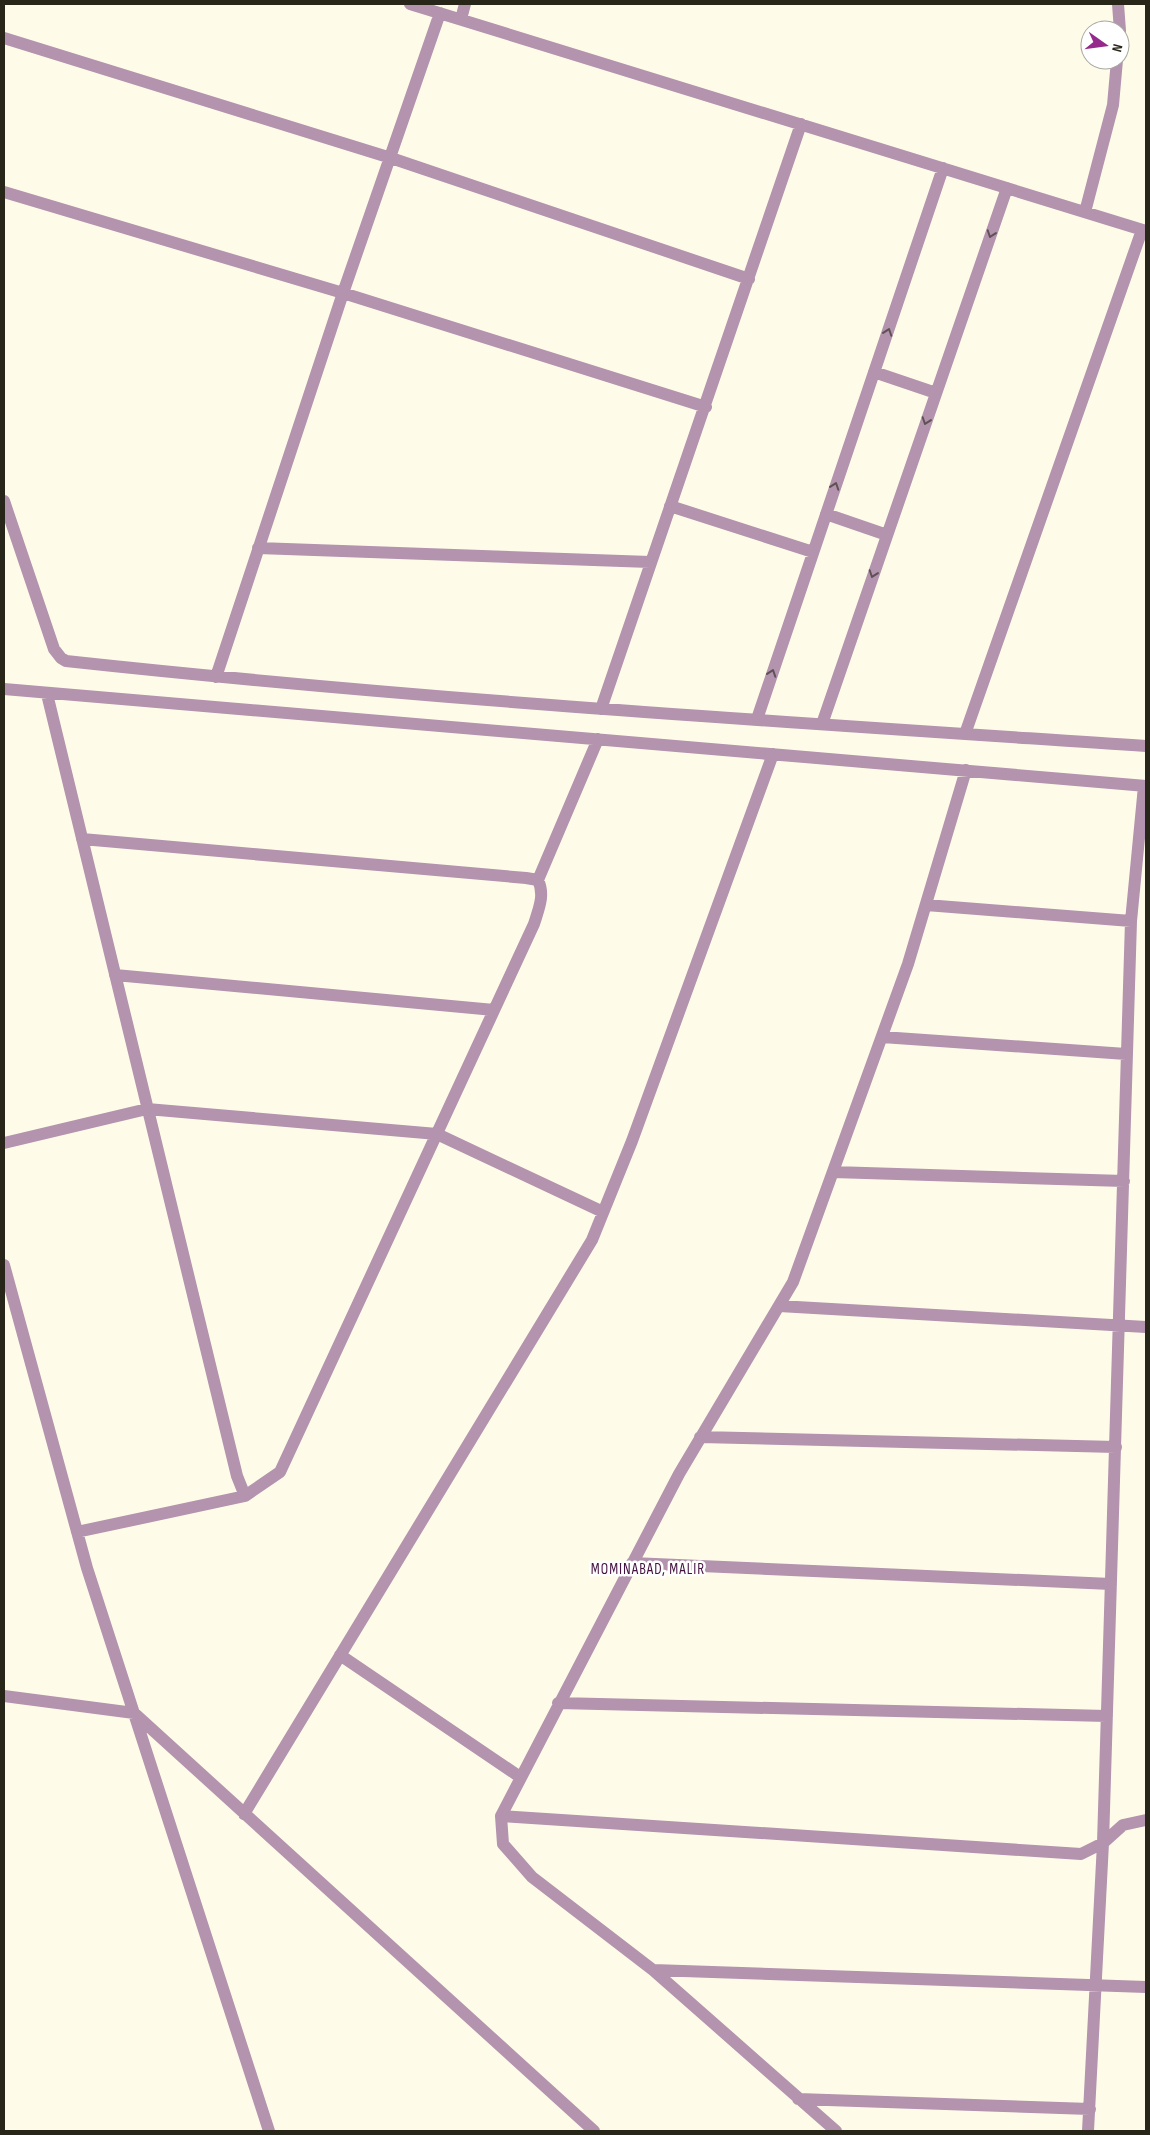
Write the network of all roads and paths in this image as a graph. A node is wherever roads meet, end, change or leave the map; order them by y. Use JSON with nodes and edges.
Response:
{"nodes":[{"id":1,"x":410,"y":4,"type":"edge"},
{"id":2,"x":465,"y":4,"type":"edge"},
{"id":3,"x":1118,"y":4,"type":"edge"},
{"id":4,"x":440,"y":13,"type":"junction"},
{"id":5,"x":461,"y":19,"type":"junction"},
{"id":6,"x":1119,"y":20,"type":"edge"},
{"id":7,"x":4,"y":38,"type":"edge"},
{"id":8,"x":1117,"y":70,"type":"edge"},
{"id":9,"x":801,"y":124,"type":"junction"},
{"id":10,"x":391,"y":158,"type":"junction"},
{"id":11,"x":943,"y":168,"type":"junction"},
{"id":12,"x":1007,"y":188,"type":"junction"},
{"id":13,"x":4,"y":192,"type":"edge"},
{"id":14,"x":1085,"y":212,"type":"junction"},
{"id":15,"x":1144,"y":230,"type":"edge"},
{"id":16,"x":749,"y":279,"type":"junction"},
{"id":17,"x":343,"y":293,"type":"junction"},
{"id":18,"x":874,"y":372,"type":"junction"},
{"id":19,"x":936,"y":393,"type":"junction"},
{"id":20,"x":706,"y":407,"type":"junction"},
{"id":21,"x":4,"y":501,"type":"edge"},
{"id":22,"x":670,"y":506,"type":"junction"},
{"id":23,"x":826,"y":514,"type":"junction"},
{"id":24,"x":887,"y":535,"type":"junction"},
{"id":25,"x":258,"y":548,"type":"junction"},
{"id":26,"x":813,"y":552,"type":"junction"},
{"id":27,"x":650,"y":562,"type":"junction"},
{"id":28,"x":216,"y":677,"type":"junction"},
{"id":29,"x":4,"y":689,"type":"edge"},
{"id":30,"x":47,"y":694,"type":"junction"},
{"id":31,"x":601,"y":709,"type":"junction"},
{"id":32,"x":757,"y":719,"type":"junction"},
{"id":33,"x":822,"y":724,"type":"junction"},
{"id":34,"x":965,"y":734,"type":"junction"},
{"id":35,"x":598,"y":739,"type":"junction"},
{"id":36,"x":1146,"y":746,"type":"edge"},
{"id":37,"x":773,"y":754,"type":"junction"},
{"id":38,"x":966,"y":770,"type":"junction"},
{"id":39,"x":1145,"y":786,"type":"edge"},
{"id":40,"x":82,"y":838,"type":"junction"},
{"id":41,"x":538,"y":880,"type":"junction"},
{"id":42,"x":926,"y":905,"type":"junction"},
{"id":43,"x":1131,"y":921,"type":"junction"},
{"id":44,"x":115,"y":974,"type":"junction"},
{"id":45,"x":494,"y":1010,"type":"junction"},
{"id":46,"x":882,"y":1037,"type":"junction"},
{"id":47,"x":1126,"y":1054,"type":"junction"},
{"id":48,"x":148,"y":1109,"type":"junction"},
{"id":49,"x":437,"y":1134,"type":"junction"},
{"id":50,"x":4,"y":1142,"type":"edge"},
{"id":51,"x":833,"y":1172,"type":"junction"},
{"id":52,"x":1124,"y":1181,"type":"junction"},
{"id":53,"x":603,"y":1212,"type":"junction"},
{"id":54,"x":4,"y":1265,"type":"edge"},
{"id":55,"x":779,"y":1306,"type":"junction"},
{"id":56,"x":1120,"y":1325,"type":"junction"},
{"id":57,"x":1146,"y":1327,"type":"edge"},
{"id":58,"x":700,"y":1437,"type":"junction"},
{"id":59,"x":1116,"y":1447,"type":"junction"},
{"id":60,"x":245,"y":1496,"type":"junction"},
{"id":61,"x":77,"y":1532,"type":"junction"},
{"id":62,"x":632,"y":1563,"type":"junction"},
{"id":63,"x":1111,"y":1584,"type":"junction"},
{"id":64,"x":340,"y":1655,"type":"junction"},
{"id":65,"x":4,"y":1696,"type":"edge"},
{"id":66,"x":558,"y":1703,"type":"junction"},
{"id":67,"x":134,"y":1713,"type":"junction"},
{"id":68,"x":1107,"y":1716,"type":"junction"},
{"id":69,"x":520,"y":1777,"type":"junction"},
{"id":70,"x":244,"y":1814,"type":"junction"},
{"id":71,"x":500,"y":1816,"type":"junction"},
{"id":72,"x":1146,"y":1820,"type":"edge"},
{"id":73,"x":1103,"y":1843,"type":"junction"},
{"id":74,"x":653,"y":1970,"type":"junction"},
{"id":75,"x":1096,"y":1985,"type":"junction"},
{"id":76,"x":1146,"y":1987,"type":"edge"},
{"id":77,"x":798,"y":2099,"type":"junction"},
{"id":78,"x":1090,"y":2109,"type":"junction"},
{"id":79,"x":269,"y":2131,"type":"edge"},
{"id":80,"x":594,"y":2131,"type":"edge"},
{"id":81,"x":836,"y":2131,"type":"edge"},
{"id":82,"x":1088,"y":2131,"type":"edge"}],
"edges":[{"from":1,"to":4,"type":"street"},
{"from":2,"to":5,"type":"street"},
{"from":3,"to":6,"type":"street"},
{"from":4,"to":5,"type":"street"},
{"from":4,"to":10,"type":"street"},
{"from":5,"to":9,"type":"street"},
{"from":7,"to":10,"type":"street"},
{"from":8,"to":14,"type":"street"},
{"from":9,"to":11,"type":"street"},
{"from":9,"to":16,"type":"street"},
{"from":10,"to":16,"type":"street"},
{"from":10,"to":17,"type":"street"},
{"from":11,"to":12,"type":"street"},
{"from":18,"to":11,"type":"street","one_way":true},
{"from":12,"to":14,"type":"street"},
{"from":12,"to":19,"type":"street","one_way":true},
{"from":13,"to":17,"type":"street"},
{"from":14,"to":15,"type":"street"},
{"from":15,"to":34,"type":"street"},
{"from":16,"to":20,"type":"street"},
{"from":17,"to":20,"type":"street"},
{"from":17,"to":25,"type":"street"},
{"from":18,"to":19,"type":"street"},
{"from":23,"to":18,"type":"street","one_way":true},
{"from":19,"to":24,"type":"street","one_way":true},
{"from":20,"to":22,"type":"street"},
{"from":21,"to":28,"type":"street"},
{"from":22,"to":26,"type":"street"},
{"from":22,"to":27,"type":"street"},
{"from":23,"to":24,"type":"street"},
{"from":23,"to":26,"type":"street"},
{"from":24,"to":33,"type":"street","one_way":true},
{"from":25,"to":27,"type":"street"},
{"from":25,"to":28,"type":"street"},
{"from":32,"to":26,"type":"street","one_way":true},
{"from":27,"to":31,"type":"street"},
{"from":28,"to":31,"type":"street"},
{"from":29,"to":30,"type":"street"},
{"from":30,"to":35,"type":"street"},
{"from":30,"to":40,"type":"street"},
{"from":31,"to":32,"type":"street"},
{"from":32,"to":33,"type":"street"},
{"from":33,"to":34,"type":"street"},
{"from":34,"to":36,"type":"street"},
{"from":35,"to":37,"type":"street"},
{"from":35,"to":41,"type":"street"},
{"from":37,"to":38,"type":"street"},
{"from":37,"to":53,"type":"street"},
{"from":38,"to":39,"type":"street"},
{"from":38,"to":42,"type":"street"},
{"from":39,"to":43,"type":"street"},
{"from":40,"to":41,"type":"street"},
{"from":40,"to":44,"type":"street"},
{"from":41,"to":45,"type":"street"},
{"from":42,"to":43,"type":"street"},
{"from":42,"to":46,"type":"street"},
{"from":43,"to":47,"type":"street"},
{"from":44,"to":45,"type":"street"},
{"from":44,"to":48,"type":"street"},
{"from":45,"to":49,"type":"street"},
{"from":46,"to":47,"type":"street"},
{"from":46,"to":51,"type":"street"},
{"from":47,"to":52,"type":"street"},
{"from":48,"to":49,"type":"street"},
{"from":48,"to":50,"type":"street"},
{"from":48,"to":60,"type":"street"},
{"from":49,"to":53,"type":"street"},
{"from":49,"to":60,"type":"street"},
{"from":51,"to":52,"type":"street"},
{"from":51,"to":55,"type":"street"},
{"from":52,"to":56,"type":"street"},
{"from":53,"to":64,"type":"street"},
{"from":54,"to":61,"type":"street"},
{"from":55,"to":56,"type":"street"},
{"from":55,"to":58,"type":"street"},
{"from":56,"to":57,"type":"street"},
{"from":56,"to":59,"type":"street"},
{"from":58,"to":59,"type":"street"},
{"from":58,"to":62,"type":"street"},
{"from":59,"to":63,"type":"street"},
{"from":60,"to":61,"type":"street"},
{"from":61,"to":67,"type":"street"},
{"from":62,"to":63,"type":"street"},
{"from":62,"to":66,"type":"street"},
{"from":63,"to":68,"type":"street"},
{"from":64,"to":69,"type":"street"},
{"from":64,"to":70,"type":"street"},
{"from":65,"to":67,"type":"street"},
{"from":66,"to":68,"type":"street"},
{"from":66,"to":69,"type":"street"},
{"from":67,"to":70,"type":"street"},
{"from":67,"to":79,"type":"street"},
{"from":68,"to":73,"type":"street"},
{"from":69,"to":71,"type":"street"},
{"from":70,"to":80,"type":"street"},
{"from":71,"to":73,"type":"street"},
{"from":71,"to":74,"type":"street"},
{"from":72,"to":73,"type":"street"},
{"from":73,"to":75,"type":"street"},
{"from":74,"to":75,"type":"street"},
{"from":74,"to":77,"type":"street"},
{"from":75,"to":76,"type":"street"},
{"from":75,"to":78,"type":"street"},
{"from":77,"to":78,"type":"street"},
{"from":77,"to":81,"type":"street"},
{"from":78,"to":82,"type":"street"}]}
